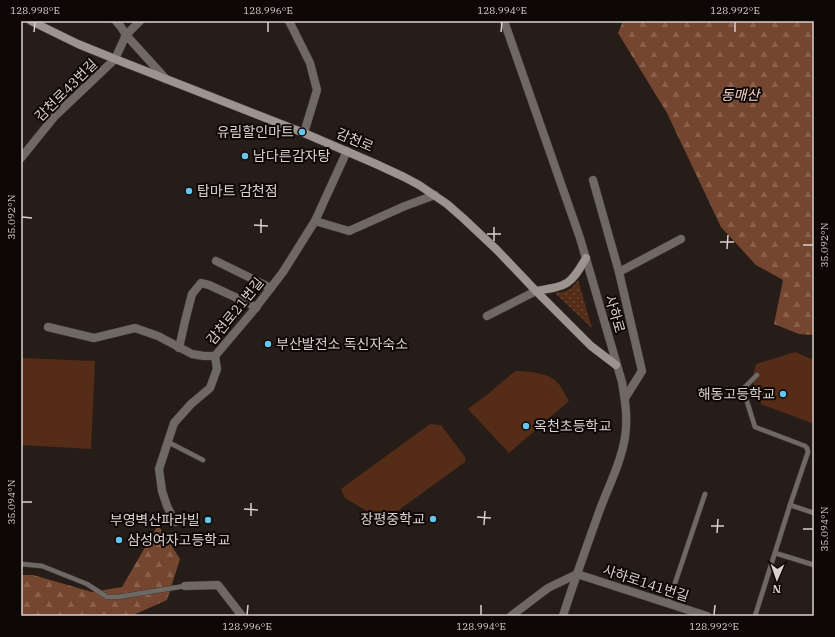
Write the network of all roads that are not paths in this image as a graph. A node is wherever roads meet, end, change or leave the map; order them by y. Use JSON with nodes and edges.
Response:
{"nodes":[{"id":1,"x":31,"y":21,"type":"edge"},
{"id":2,"x":116,"y":21,"type":"edge"},
{"id":3,"x":140,"y":21,"type":"edge"},
{"id":4,"x":289,"y":21,"type":"edge"},
{"id":5,"x":504,"y":21,"type":"edge"},
{"id":6,"x":126,"y":35,"type":"junction"},
{"id":7,"x":115,"y":59,"type":"junction"},
{"id":8,"x":166,"y":80,"type":"junction"},
{"id":9,"x":304,"y":133,"type":"junction"},
{"id":10,"x":347,"y":151,"type":"junction"},
{"id":11,"x":21,"y":158,"type":"edge"},
{"id":12,"x":593,"y":180,"type":"dead end"},
{"id":13,"x":435,"y":195,"type":"junction"},
{"id":14,"x":315,"y":221,"type":"junction"},
{"id":15,"x":681,"y":239,"type":"dead end"},
{"id":16,"x":586,"y":258,"type":"junction"},
{"id":17,"x":216,"y":261,"type":"dead end"},
{"id":18,"x":619,"y":272,"type":"junction"},
{"id":19,"x":271,"y":288,"type":"junction"},
{"id":20,"x":536,"y":291,"type":"junction"},
{"id":21,"x":256,"y":308,"type":"junction"},
{"id":22,"x":487,"y":316,"type":"dead end"},
{"id":23,"x":48,"y":327,"type":"dead end"},
{"id":24,"x":179,"y":348,"type":"junction"},
{"id":25,"x":215,"y":356,"type":"junction"},
{"id":26,"x":616,"y":365,"type":"junction"},
{"id":27,"x":757,"y":375,"type":"dead end"},
{"id":28,"x":625,"y":398,"type":"junction"},
{"id":29,"x":168,"y":442,"type":"junction"},
{"id":30,"x":204,"y":460,"type":"dead end"},
{"id":31,"x":705,"y":494,"type":"dead end"},
{"id":32,"x":790,"y":505,"type":"junction"},
{"id":33,"x":814,"y":512,"type":"edge"},
{"id":34,"x":175,"y":522,"type":"dead end"},
{"id":35,"x":775,"y":553,"type":"junction"},
{"id":36,"x":21,"y":564,"type":"edge"},
{"id":37,"x":814,"y":565,"type":"edge"},
{"id":38,"x":577,"y":574,"type":"junction"},
{"id":39,"x":185,"y":586,"type":"joint"},
{"id":40,"x":668,"y":604,"type":"junction"},
{"id":41,"x":242,"y":616,"type":"edge"},
{"id":42,"x":511,"y":616,"type":"edge"},
{"id":43,"x":563,"y":616,"type":"edge"},
{"id":44,"x":707,"y":616,"type":"edge"},
{"id":45,"x":756,"y":616,"type":"edge"}],
"edges":[{"from":1,"to":7,"type":"main road","name":"감천로"},
{"from":2,"to":6,"type":"street"},
{"from":3,"to":6,"type":"street"},
{"from":4,"to":9,"type":"street"},
{"from":5,"to":16,"type":"street","name":"사하로"},
{"from":6,"to":7,"type":"street"},
{"from":6,"to":8,"type":"street"},
{"from":7,"to":8,"type":"main road","name":"감천로"},
{"from":7,"to":11,"type":"street","name":"감천로43번길"},
{"from":8,"to":9,"type":"main road","name":"감천로"},
{"from":9,"to":10,"type":"main road","name":"감천로"},
{"from":10,"to":13,"type":"main road","name":"감천로"},
{"from":10,"to":14,"type":"street","name":"감천로21번길"},
{"from":12,"to":18,"type":"street"},
{"from":13,"to":14,"type":"street"},
{"from":13,"to":20,"type":"main road","name":"감천로"},
{"from":14,"to":19,"type":"street","name":"감천로21번길"},
{"from":15,"to":18,"type":"street"},
{"from":16,"to":20,"type":"main road"},
{"from":16,"to":26,"type":"street","name":"사하로"},
{"from":17,"to":19,"type":"street"},
{"from":18,"to":28,"type":"street"},
{"from":19,"to":21,"type":"street","name":"감천로21번길"},
{"from":20,"to":22,"type":"street"},
{"from":20,"to":26,"type":"main road","name":"감천로"},
{"from":21,"to":24,"type":"street"},
{"from":21,"to":25,"type":"street","name":"감천로21번길"},
{"from":23,"to":24,"type":"street","name":"감천로21번길"},
{"from":24,"to":25,"type":"street","name":"감천로21번길"},
{"from":25,"to":29,"type":"street"},
{"from":26,"to":28,"type":"street","name":"사하로"},
{"from":27,"to":32,"type":"lane"},
{"from":28,"to":38,"type":"street","name":"사하로"},
{"from":29,"to":30,"type":"lane"},
{"from":29,"to":34,"type":"street"},
{"from":31,"to":40,"type":"lane"},
{"from":32,"to":33,"type":"lane"},
{"from":32,"to":35,"type":"lane"},
{"from":35,"to":37,"type":"lane"},
{"from":35,"to":45,"type":"lane"},
{"from":36,"to":39,"type":"lane"},
{"from":38,"to":40,"type":"street","name":"사하로141번길"},
{"from":38,"to":42,"type":"street"},
{"from":38,"to":43,"type":"street","name":"사하로"},
{"from":39,"to":41,"type":"street"},
{"from":40,"to":44,"type":"street","name":"사하로141번길"}]}
